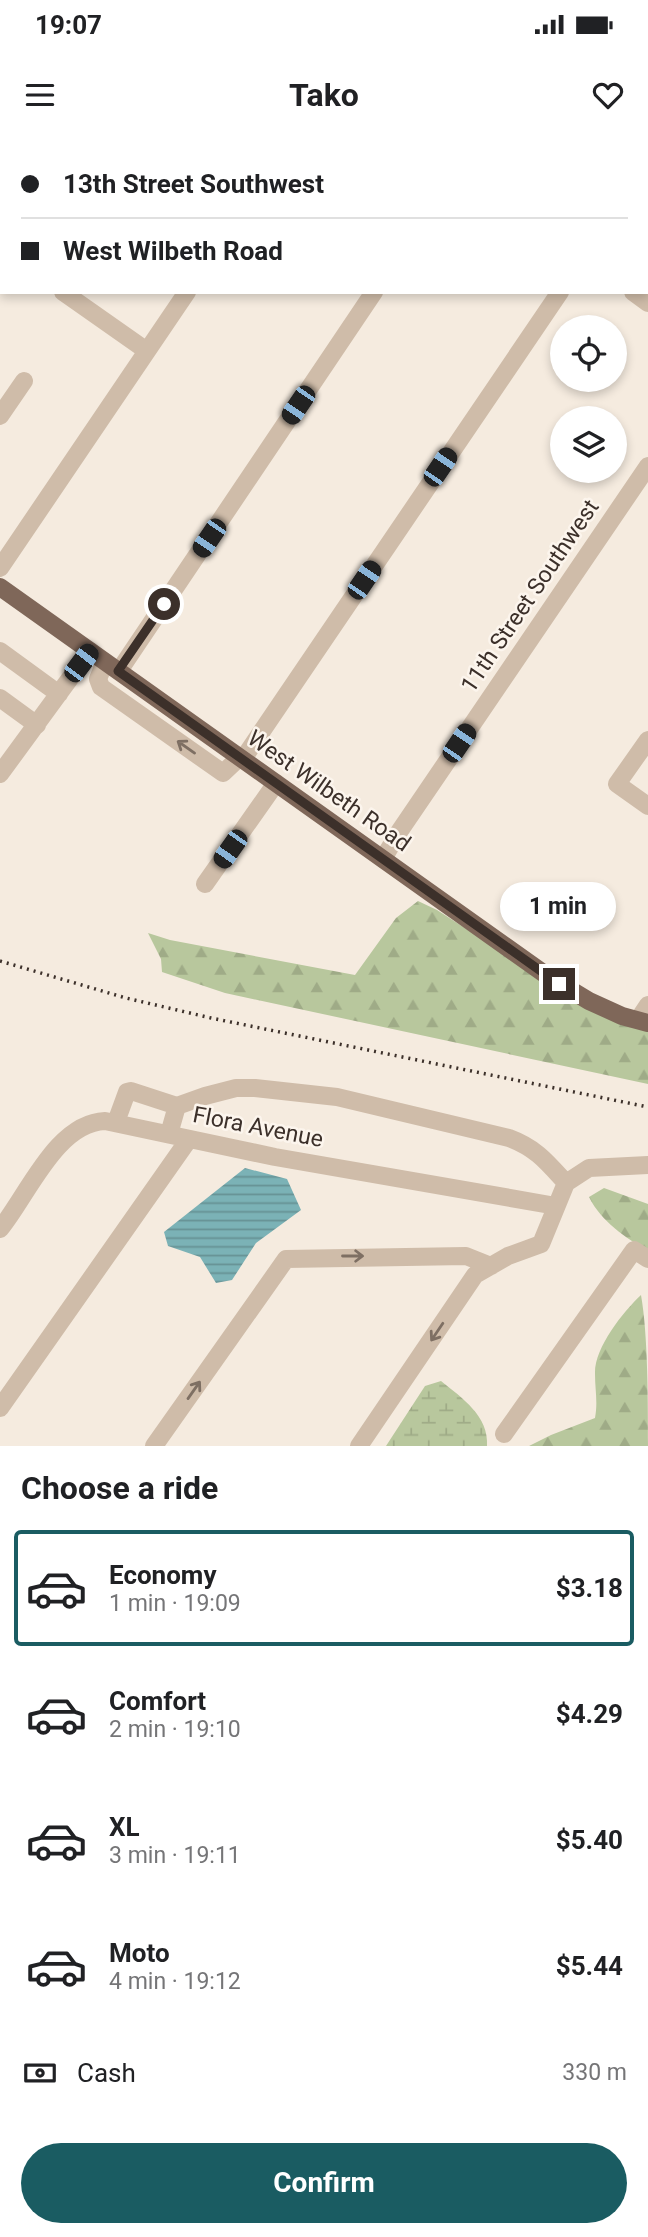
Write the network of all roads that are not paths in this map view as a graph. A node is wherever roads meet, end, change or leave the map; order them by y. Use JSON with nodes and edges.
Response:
{"nodes":[{"id":1,"x":66,"y":294,"type":"edge"},
{"id":2,"x":186,"y":294,"type":"edge"},
{"id":3,"x":373,"y":294,"type":"edge"},
{"id":4,"x":559,"y":294,"type":"edge"},
{"id":5,"x":147,"y":351,"type":"junction"},
{"id":6,"x":24,"y":381,"type":"dead end"},
{"id":7,"x":0,"y":416,"type":"edge"},
{"id":8,"x":648,"y":466,"type":"edge"},
{"id":9,"x":0,"y":568,"type":"edge"},
{"id":10,"x":0,"y":587,"type":"edge"},
{"id":11,"x":90,"y":651,"type":"junction"},
{"id":12,"x":0,"y":652,"type":"edge"},
{"id":13,"x":112,"y":667,"type":"junction"},
{"id":14,"x":59,"y":694,"type":"junction"},
{"id":15,"x":0,"y":698,"type":"edge"},
{"id":16,"x":37,"y":725,"type":"junction"},
{"id":17,"x":648,"y":740,"type":"edge"},
{"id":18,"x":242,"y":758,"type":"junction"},
{"id":19,"x":0,"y":774,"type":"edge"},
{"id":20,"x":276,"y":783,"type":"junction"},
{"id":21,"x":648,"y":806,"type":"edge"},
{"id":22,"x":383,"y":859,"type":"junction"},
{"id":23,"x":205,"y":884,"type":"dead end"},
{"id":24,"x":645,"y":1016,"type":"edge"},
{"id":25,"x":177,"y":1106,"type":"junction"},
{"id":26,"x":116,"y":1122,"type":"junction"},
{"id":27,"x":169,"y":1135,"type":"junction"},
{"id":28,"x":189,"y":1139,"type":"junction"},
{"id":29,"x":648,"y":1165,"type":"edge"},
{"id":30,"x":566,"y":1183,"type":"junction"},
{"id":31,"x":556,"y":1206,"type":"junction"},
{"id":32,"x":0,"y":1229,"type":"edge"},
{"id":33,"x":641,"y":1254,"type":"edge"},
{"id":34,"x":491,"y":1266,"type":"junction"},
{"id":35,"x":0,"y":1408,"type":"edge"},
{"id":36,"x":504,"y":1434,"type":"dead end"},
{"id":37,"x":154,"y":1446,"type":"edge"},
{"id":38,"x":359,"y":1446,"type":"edge"}],
"edges":[{"from":1,"to":5,"type":"street"},
{"from":2,"to":5,"type":"street"},
{"from":3,"to":13,"type":"street"},
{"from":4,"to":18,"type":"street"},
{"from":5,"to":9,"type":"street"},
{"from":6,"to":7,"type":"street"},
{"from":8,"to":22,"type":"street","name":"11th Street Southwest"},
{"from":10,"to":11,"type":"main road","name":"West Wilbeth Road"},
{"from":11,"to":13,"type":"main road","name":"West Wilbeth Road"},
{"from":11,"to":14,"type":"street"},
{"from":12,"to":14,"type":"street"},
{"from":13,"to":18,"type":"main road","name":"West Wilbeth Road"},
{"from":14,"to":16,"type":"street"},
{"from":15,"to":16,"type":"street"},
{"from":16,"to":19,"type":"street"},
{"from":17,"to":21,"type":"street"},
{"from":18,"to":20,"type":"main road","name":"West Wilbeth Road"},
{"from":20,"to":22,"type":"main road","name":"West Wilbeth Road"},
{"from":20,"to":23,"type":"street"},
{"from":22,"to":24,"type":"main road","name":"West Wilbeth Road"},
{"from":25,"to":26,"type":"street"},
{"from":25,"to":27,"type":"street"},
{"from":25,"to":30,"type":"street"},
{"from":26,"to":27,"type":"street","name":"Flora Avenue"},
{"from":26,"to":32,"type":"street","name":"Flora Avenue"},
{"from":27,"to":28,"type":"street","name":"Flora Avenue"},
{"from":28,"to":31,"type":"street","name":"Flora Avenue"},
{"from":28,"to":35,"type":"street"},
{"from":29,"to":30,"type":"street"},
{"from":30,"to":31,"type":"street"},
{"from":31,"to":34,"type":"street"},
{"from":33,"to":36,"type":"street"},
{"from":37,"to":34,"type":"street","one_way":true},
{"from":34,"to":38,"type":"street","one_way":true}]}
